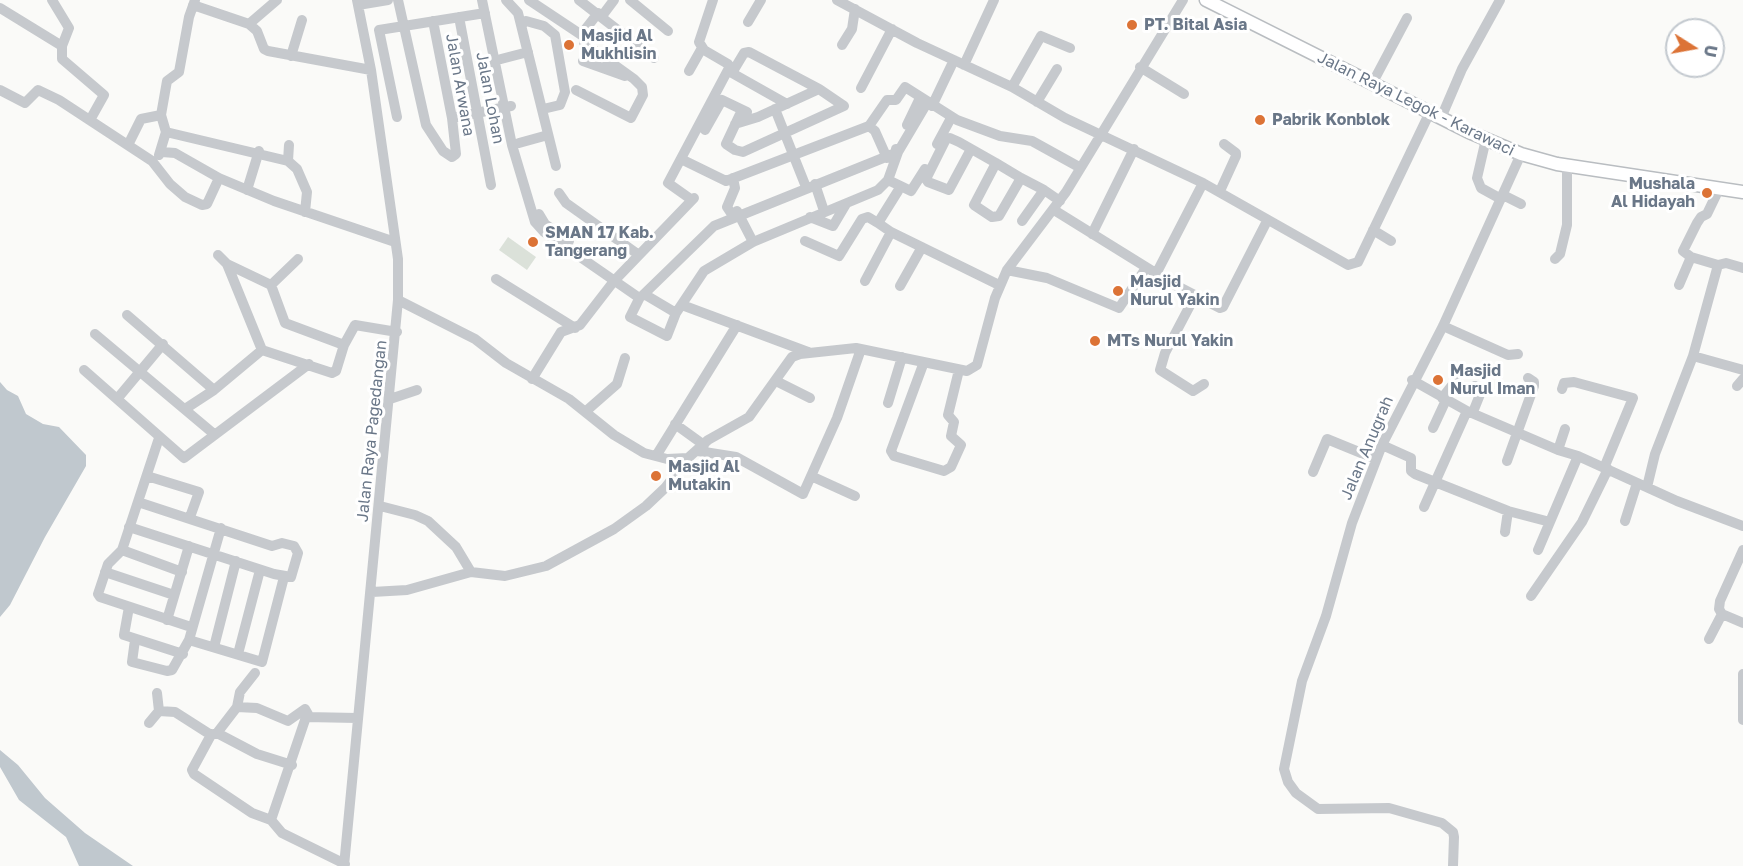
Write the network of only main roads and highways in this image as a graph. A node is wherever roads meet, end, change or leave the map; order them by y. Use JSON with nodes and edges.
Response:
{"nodes":[{"id":1,"x":1206,"y":0,"type":"edge"},
{"id":2,"x":1743,"y":192,"type":"edge"}],
"edges":[{"from":1,"to":2,"type":"main road","name":"Jalan Raya Legok - Karawaci"}]}
